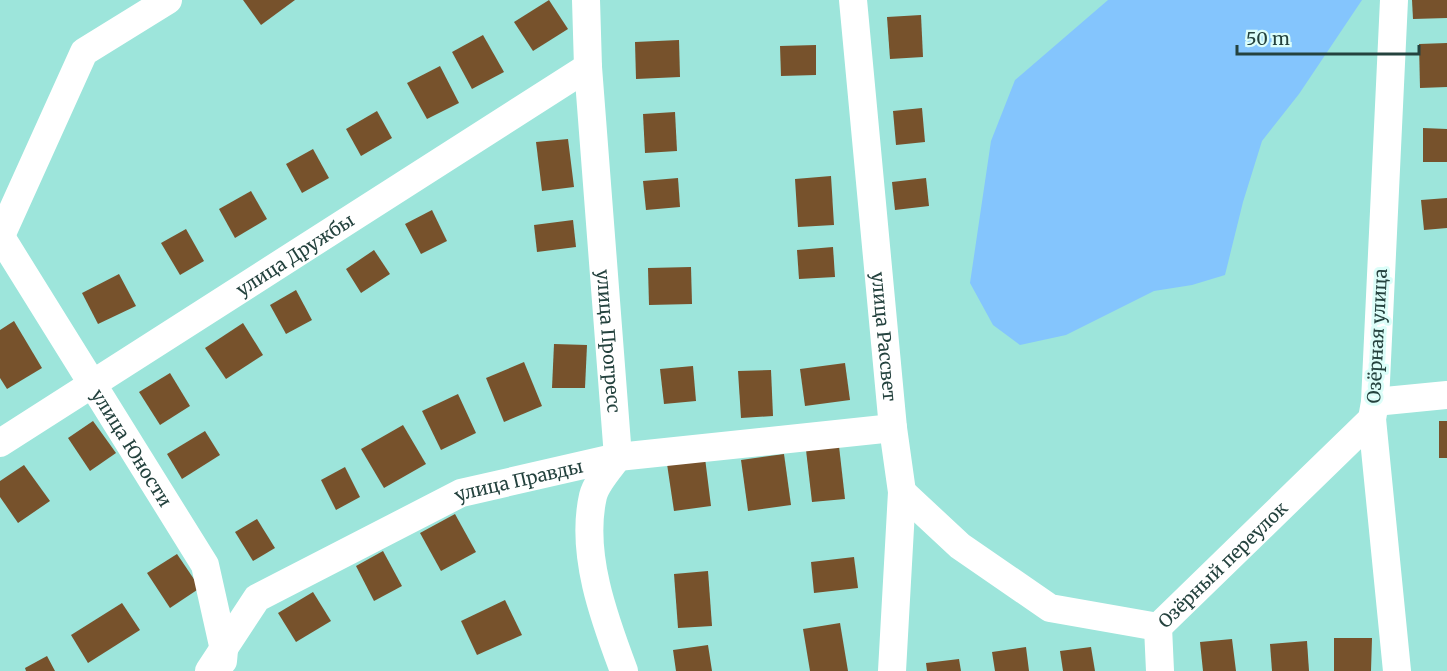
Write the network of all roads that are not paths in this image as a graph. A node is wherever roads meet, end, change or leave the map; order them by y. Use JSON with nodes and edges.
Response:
{"nodes":[{"id":1,"x":168,"y":0,"type":"edge"},
{"id":2,"x":586,"y":0,"type":"edge"},
{"id":3,"x":853,"y":0,"type":"edge"},
{"id":4,"x":1394,"y":0,"type":"edge"},
{"id":5,"x":588,"y":67,"type":"junction"},
{"id":6,"x":0,"y":238,"type":"edge"},
{"id":7,"x":90,"y":384,"type":"junction"},
{"id":8,"x":1447,"y":395,"type":"edge"},
{"id":9,"x":1374,"y":410,"type":"junction"},
{"id":10,"x":893,"y":428,"type":"junction"},
{"id":11,"x":0,"y":443,"type":"edge"},
{"id":12,"x":618,"y":457,"type":"junction"},
{"id":13,"x":902,"y":492,"type":"junction"},
{"id":14,"x":1158,"y":627,"type":"junction"},
{"id":15,"x":219,"y":664,"type":"edge"},
{"id":16,"x":624,"y":671,"type":"edge"},
{"id":17,"x":892,"y":671,"type":"edge"},
{"id":18,"x":1160,"y":671,"type":"edge"},
{"id":19,"x":1397,"y":671,"type":"edge"}],
"edges":[{"from":1,"to":6,"type":"street"},
{"from":2,"to":5,"type":"street","name":"улица Прогресс"},
{"from":3,"to":10,"type":"street","name":"улица Рассвет"},
{"from":4,"to":9,"type":"street","name":"Озёрная улица"},
{"from":5,"to":7,"type":"street","name":"улица Дружбы"},
{"from":5,"to":12,"type":"street","name":"улица Прогресс"},
{"from":6,"to":7,"type":"street","name":"улица Юности"},
{"from":7,"to":11,"type":"street","name":"улица Дружбы"},
{"from":7,"to":15,"type":"street","name":"улица Юности"},
{"from":8,"to":9,"type":"street"},
{"from":9,"to":14,"type":"street","name":"Озёрный переулок"},
{"from":9,"to":19,"type":"street","name":"Озёрная улица"},
{"from":10,"to":12,"type":"street","name":"улица Правды"},
{"from":10,"to":13,"type":"street","name":"улица Рассвет"},
{"from":12,"to":15,"type":"street","name":"улица Правды"},
{"from":12,"to":16,"type":"street"},
{"from":13,"to":14,"type":"street","name":"Озёрный переулок"},
{"from":13,"to":17,"type":"street","name":"улица Рассвет"},
{"from":14,"to":18,"type":"street"}]}
